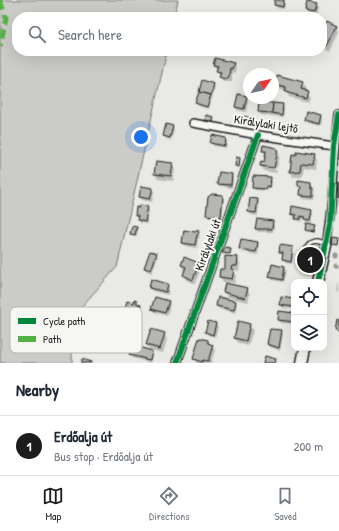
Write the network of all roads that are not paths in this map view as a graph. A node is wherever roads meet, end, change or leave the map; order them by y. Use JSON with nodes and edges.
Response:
{"nodes":[{"id":1,"x":339,"y":115,"type":"edge"},
{"id":2,"x":193,"y":123,"type":"dead end"},
{"id":3,"x":258,"y":135,"type":"junction"},
{"id":4,"x":336,"y":141,"type":"edge"},
{"id":5,"x":326,"y":246,"type":"junction"},
{"id":6,"x":321,"y":269,"type":"junction"},
{"id":7,"x":319,"y":279,"type":"edge"},
{"id":8,"x":304,"y":351,"type":"edge"},
{"id":9,"x":177,"y":363,"type":"edge"},
{"id":10,"x":302,"y":363,"type":"edge"}],
"edges":[{"from":1,"to":4,"type":"street"},
{"from":2,"to":3,"type":"street","name":"Királylaki lejtő"},
{"from":3,"to":4,"type":"street","name":"Királylaki lejtő"},
{"from":3,"to":9,"type":"street","name":"Királylaki út"},
{"from":4,"to":5,"type":"street"},
{"from":5,"to":6,"type":"street"},
{"from":5,"to":6,"type":"lane"},
{"from":6,"to":7,"type":"street"},
{"from":8,"to":10,"type":"street"}]}
